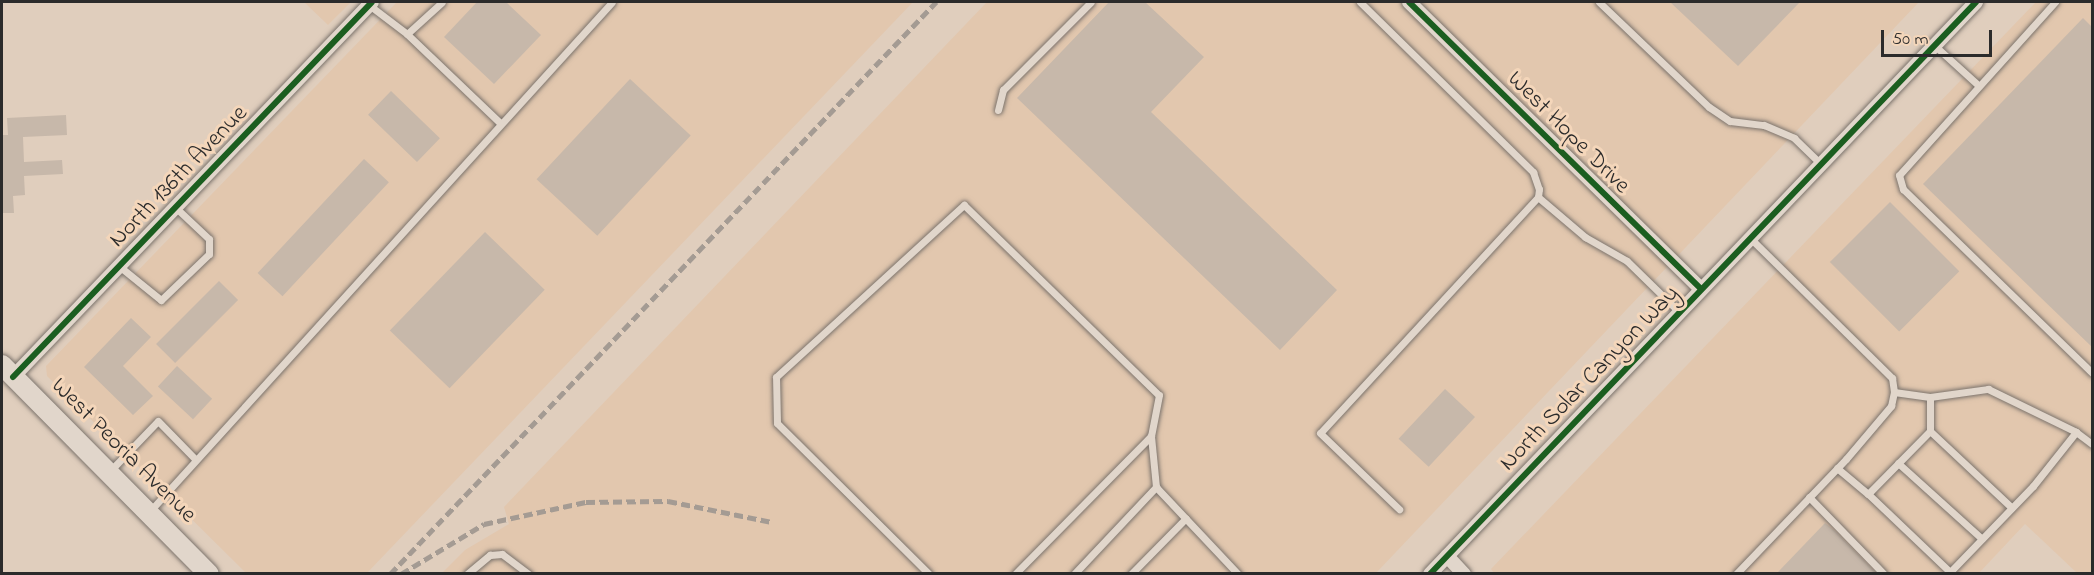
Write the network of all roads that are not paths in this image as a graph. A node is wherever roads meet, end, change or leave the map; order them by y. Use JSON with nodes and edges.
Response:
{"nodes":[{"id":1,"x":442,"y":2,"type":"edge"},
{"id":2,"x":612,"y":2,"type":"edge"},
{"id":3,"x":1091,"y":2,"type":"edge"},
{"id":4,"x":1360,"y":2,"type":"edge"},
{"id":5,"x":1409,"y":2,"type":"edge"},
{"id":6,"x":1599,"y":2,"type":"edge"},
{"id":7,"x":1976,"y":2,"type":"edge"},
{"id":8,"x":2055,"y":2,"type":"edge"},
{"id":9,"x":370,"y":3,"type":"edge"},
{"id":10,"x":407,"y":34,"type":"junction"},
{"id":11,"x":1934,"y":45,"type":"junction"},
{"id":12,"x":1978,"y":85,"type":"junction"},
{"id":13,"x":998,"y":110,"type":"dead end"},
{"id":14,"x":500,"y":123,"type":"junction"},
{"id":15,"x":1821,"y":164,"type":"junction"},
{"id":16,"x":1538,"y":197,"type":"junction"},
{"id":17,"x":175,"y":207,"type":"junction"},
{"id":18,"x":1750,"y":238,"type":"junction"},
{"id":19,"x":119,"y":266,"type":"junction"},
{"id":20,"x":1701,"y":289,"type":"junction"},
{"id":21,"x":1679,"y":312,"type":"junction"},
{"id":22,"x":7,"y":371,"type":"edge"},
{"id":23,"x":2092,"y":373,"type":"edge"},
{"id":24,"x":1894,"y":392,"type":"junction"},
{"id":25,"x":1930,"y":397,"type":"junction"},
{"id":26,"x":1930,"y":431,"type":"junction"},
{"id":27,"x":2076,"y":432,"type":"junction"},
{"id":28,"x":1151,"y":436,"type":"junction"},
{"id":29,"x":2092,"y":444,"type":"edge"},
{"id":30,"x":196,"y":460,"type":"junction"},
{"id":31,"x":1898,"y":463,"type":"junction"},
{"id":32,"x":1837,"y":468,"type":"junction"},
{"id":33,"x":108,"y":472,"type":"junction"},
{"id":34,"x":1156,"y":487,"type":"junction"},
{"id":35,"x":1868,"y":494,"type":"junction"},
{"id":36,"x":1809,"y":497,"type":"junction"},
{"id":37,"x":2012,"y":508,"type":"junction"},
{"id":38,"x":1399,"y":509,"type":"dead end"},
{"id":39,"x":148,"y":513,"type":"junction"},
{"id":40,"x":1186,"y":518,"type":"junction"},
{"id":41,"x":1982,"y":539,"type":"junction"},
{"id":42,"x":1447,"y":556,"type":"junction"},
{"id":43,"x":209,"y":573,"type":"edge"},
{"id":44,"x":467,"y":573,"type":"edge"},
{"id":45,"x":529,"y":573,"type":"edge"},
{"id":46,"x":929,"y":573,"type":"edge"},
{"id":47,"x":1015,"y":573,"type":"edge"},
{"id":48,"x":1074,"y":573,"type":"edge"},
{"id":49,"x":1131,"y":573,"type":"edge"},
{"id":50,"x":1238,"y":573,"type":"edge"},
{"id":51,"x":1430,"y":573,"type":"edge"},
{"id":52,"x":1464,"y":573,"type":"edge"},
{"id":53,"x":1736,"y":573,"type":"edge"},
{"id":54,"x":1884,"y":573,"type":"edge"}],
"edges":[{"from":1,"to":10,"type":"lane"},
{"from":2,"to":14,"type":"lane"},
{"from":3,"to":13,"type":"lane"},
{"from":4,"to":16,"type":"lane"},
{"from":5,"to":20,"type":"street","name":"West Hope Drive"},
{"from":6,"to":15,"type":"lane"},
{"from":7,"to":11,"type":"street","name":"North Solar Canyon Way"},
{"from":8,"to":12,"type":"lane"},
{"from":9,"to":10,"type":"lane"},
{"from":9,"to":17,"type":"street","name":"North 136th Avenue"},
{"from":10,"to":14,"type":"lane"},
{"from":11,"to":12,"type":"lane"},
{"from":11,"to":15,"type":"street","name":"North Solar Canyon Way"},
{"from":12,"to":23,"type":"lane"},
{"from":14,"to":30,"type":"lane"},
{"from":15,"to":18,"type":"street","name":"North Solar Canyon Way"},
{"from":16,"to":21,"type":"lane"},
{"from":16,"to":38,"type":"lane"},
{"from":17,"to":19,"type":"street","name":"North 136th Avenue"},
{"from":17,"to":19,"type":"lane"},
{"from":18,"to":20,"type":"street","name":"North Solar Canyon Way"},
{"from":18,"to":24,"type":"lane"},
{"from":19,"to":22,"type":"street","name":"North 136th Avenue"},
{"from":20,"to":21,"type":"street","name":"North Solar Canyon Way"},
{"from":21,"to":42,"type":"street","name":"North Solar Canyon Way"},
{"from":22,"to":33,"type":"main road","name":"West Peoria Avenue"},
{"from":24,"to":25,"type":"lane"},
{"from":24,"to":32,"type":"lane"},
{"from":25,"to":26,"type":"lane"},
{"from":25,"to":27,"type":"lane"},
{"from":26,"to":31,"type":"lane"},
{"from":26,"to":37,"type":"lane"},
{"from":27,"to":29,"type":"lane"},
{"from":27,"to":37,"type":"lane"},
{"from":28,"to":34,"type":"lane"},
{"from":28,"to":46,"type":"lane"},
{"from":28,"to":47,"type":"lane"},
{"from":30,"to":33,"type":"lane"},
{"from":30,"to":39,"type":"lane"},
{"from":31,"to":35,"type":"lane"},
{"from":31,"to":41,"type":"lane"},
{"from":32,"to":35,"type":"lane"},
{"from":32,"to":36,"type":"lane"},
{"from":33,"to":39,"type":"main road","name":"West Peoria Avenue"},
{"from":34,"to":40,"type":"lane"},
{"from":34,"to":48,"type":"lane"},
{"from":35,"to":41,"type":"lane"},
{"from":36,"to":53,"type":"lane"},
{"from":36,"to":54,"type":"lane"},
{"from":37,"to":41,"type":"lane"},
{"from":39,"to":43,"type":"main road","name":"West Peoria Avenue"},
{"from":40,"to":49,"type":"lane"},
{"from":40,"to":50,"type":"lane"},
{"from":42,"to":51,"type":"street","name":"North Solar Canyon Way"},
{"from":42,"to":52,"type":"street"},
{"from":44,"to":45,"type":"lane"}]}
